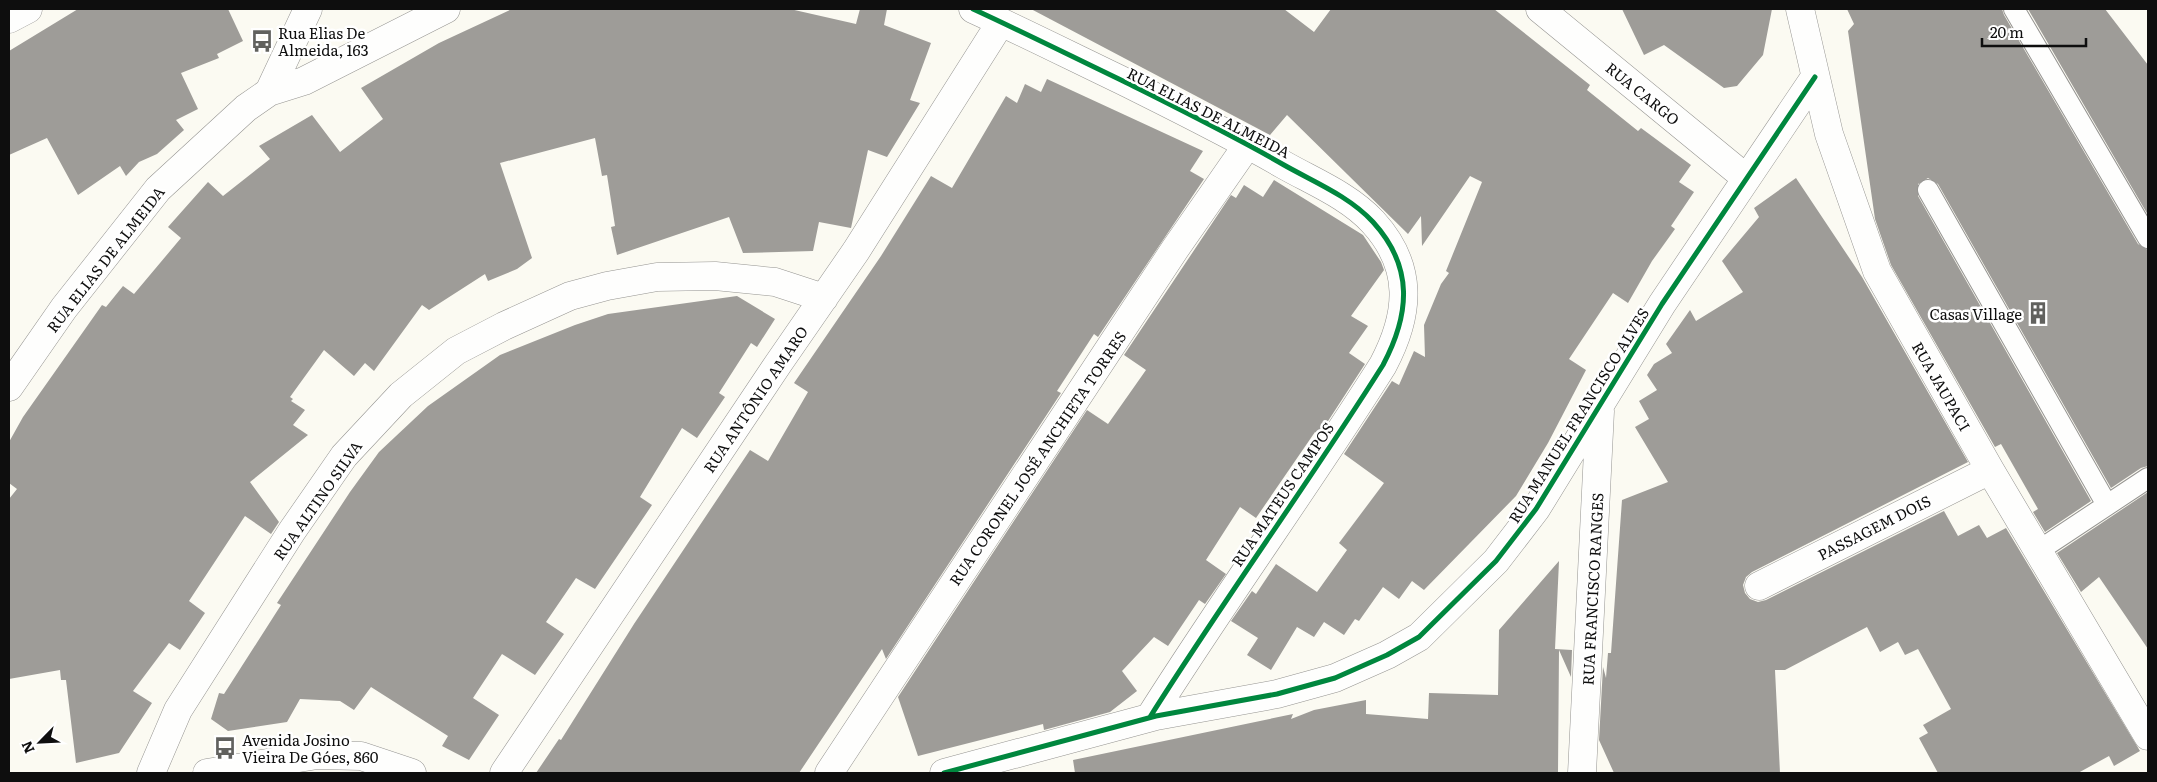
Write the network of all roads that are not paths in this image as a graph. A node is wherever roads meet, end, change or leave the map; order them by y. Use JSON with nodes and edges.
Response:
{"nodes":[{"id":1,"x":28,"y":9,"type":"edge"},
{"id":2,"x":308,"y":9,"type":"edge"},
{"id":3,"x":442,"y":9,"type":"edge"},
{"id":4,"x":973,"y":9,"type":"edge"},
{"id":5,"x":1540,"y":9,"type":"edge"},
{"id":6,"x":1800,"y":9,"type":"edge"},
{"id":7,"x":2014,"y":9,"type":"edge"},
{"id":8,"x":9,"y":19,"type":"edge"},
{"id":9,"x":1001,"y":22,"type":"junction"},
{"id":10,"x":1815,"y":77,"type":"junction"},
{"id":11,"x":269,"y":92,"type":"junction"},
{"id":12,"x":1248,"y":144,"type":"junction"},
{"id":13,"x":1746,"y":178,"type":"junction"},
{"id":14,"x":1928,"y":190,"type":"dead end"},
{"id":15,"x":2148,"y":238,"type":"edge"},
{"id":16,"x":1402,"y":274,"type":"joint"},
{"id":17,"x":824,"y":298,"type":"junction"},
{"id":18,"x":37,"y":347,"type":"junction"},
{"id":19,"x":9,"y":356,"type":"edge"},
{"id":20,"x":9,"y":387,"type":"edge"},
{"id":21,"x":1600,"y":404,"type":"junction"},
{"id":22,"x":1990,"y":470,"type":"junction"},
{"id":23,"x":2148,"y":478,"type":"edge"},
{"id":24,"x":2107,"y":505,"type":"junction"},
{"id":25,"x":2038,"y":551,"type":"junction"},
{"id":26,"x":1759,"y":586,"type":"dead end"},
{"id":27,"x":2141,"y":707,"type":"edge"},
{"id":28,"x":1150,"y":717,"type":"junction"},
{"id":29,"x":2148,"y":736,"type":"edge"},
{"id":30,"x":989,"y":768,"type":"edge"},
{"id":31,"x":151,"y":773,"type":"edge"},
{"id":32,"x":207,"y":773,"type":"edge"},
{"id":33,"x":412,"y":773,"type":"edge"},
{"id":34,"x":504,"y":773,"type":"edge"},
{"id":35,"x":829,"y":773,"type":"edge"},
{"id":36,"x":944,"y":773,"type":"edge"},
{"id":37,"x":1582,"y":773,"type":"edge"}],
"edges":[{"from":1,"to":8,"type":"street"},
{"from":2,"to":11,"type":"street"},
{"from":3,"to":11,"type":"street","name":"RUA ELIAS DE ALMEIDA"},
{"from":4,"to":9,"type":"street","name":"RUA ELIAS DE ALMEIDA"},
{"from":5,"to":13,"type":"street","name":"RUA CARGO"},
{"from":6,"to":10,"type":"street","name":"RUA JAUPACI"},
{"from":7,"to":15,"type":"lane"},
{"from":9,"to":12,"type":"street","name":"RUA ELIAS DE ALMEIDA"},
{"from":9,"to":17,"type":"street","name":"RUA ANTÔNIO AMARO"},
{"from":10,"to":13,"type":"street","name":"RUA MANUEL FRANCISCO ALVES"},
{"from":10,"to":22,"type":"street","name":"RUA JAUPACI"},
{"from":11,"to":18,"type":"street","name":"RUA ELIAS DE ALMEIDA"},
{"from":12,"to":16,"type":"street","name":"RUA ELIAS DE ALMEIDA"},
{"from":12,"to":35,"type":"street","name":"RUA CORONEL JOSÉ ANCHIETA TORRES"},
{"from":13,"to":21,"type":"street","name":"RUA MANUEL FRANCISCO ALVES"},
{"from":14,"to":24,"type":"lane"},
{"from":16,"to":28,"type":"street","name":"RUA MATEUS CAMPOS"},
{"from":17,"to":31,"type":"street","name":"RUA ALTINO SILVA"},
{"from":17,"to":34,"type":"street","name":"RUA ANTÔNIO AMARO"},
{"from":18,"to":19,"type":"street"},
{"from":18,"to":20,"type":"street","name":"RUA ELIAS DE ALMEIDA"},
{"from":21,"to":28,"type":"street","name":"RUA MANUEL FRANCISCO ALVES"},
{"from":21,"to":37,"type":"street","name":"RUA FRANCISCO RANGES"},
{"from":22,"to":25,"type":"street","name":"RUA JAUPACI"},
{"from":22,"to":26,"type":"street","name":"PASSAGEM DOIS"},
{"from":23,"to":24,"type":"lane"},
{"from":24,"to":25,"type":"lane"},
{"from":25,"to":27,"type":"street","name":"RUA JAUPACI"},
{"from":27,"to":29,"type":"street","name":"RUA JAUPACI"},
{"from":28,"to":30,"type":"street","name":"RUA MANUEL FRANCISCO ALVES"},
{"from":30,"to":36,"type":"street","name":"RUA MANUEL FRANCISCO ALVES"},
{"from":32,"to":33,"type":"street"}]}
